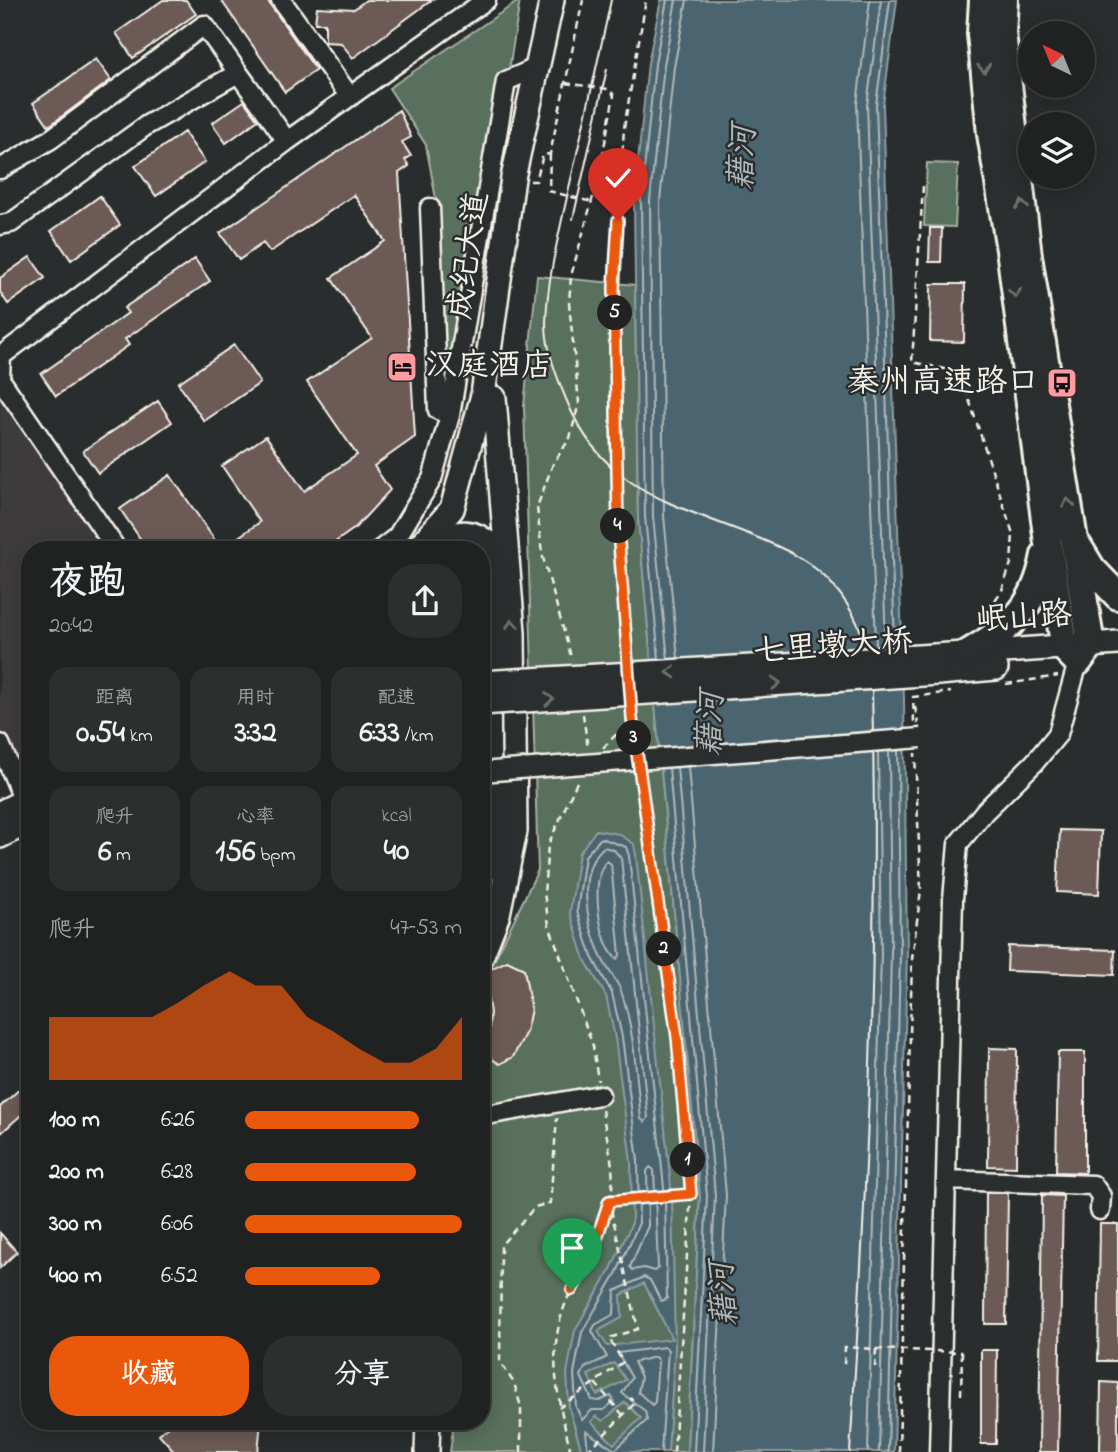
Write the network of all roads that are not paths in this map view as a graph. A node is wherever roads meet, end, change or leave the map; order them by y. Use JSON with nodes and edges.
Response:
{"nodes":[{"id":1,"x":281,"y":0,"type":"edge"},
{"id":2,"x":486,"y":0,"type":"edge"},
{"id":3,"x":552,"y":0,"type":"edge"},
{"id":4,"x":568,"y":0,"type":"edge"},
{"id":5,"x":983,"y":0,"type":"edge"},
{"id":6,"x":1004,"y":0,"type":"edge"},
{"id":7,"x":536,"y":68,"type":"junction"},
{"id":8,"x":238,"y":73,"type":"junction"},
{"id":9,"x":350,"y":97,"type":"junction"},
{"id":10,"x":287,"y":141,"type":"junction"},
{"id":11,"x":0,"y":169,"type":"edge"},
{"id":12,"x":430,"y":208,"type":"dead end"},
{"id":13,"x":0,"y":225,"type":"edge"},
{"id":14,"x":0,"y":378,"type":"edge"},
{"id":15,"x":487,"y":402,"type":"junction"},
{"id":16,"x":450,"y":415,"type":"junction"},
{"id":17,"x":483,"y":444,"type":"junction"},
{"id":18,"x":414,"y":513,"type":"junction"},
{"id":19,"x":1060,"y":540,"type":"junction"},
{"id":20,"x":111,"y":541,"type":"edge"},
{"id":21,"x":392,"y":541,"type":"edge"},
{"id":22,"x":429,"y":541,"type":"edge"},
{"id":23,"x":431,"y":541,"type":"edge"},
{"id":24,"x":432,"y":541,"type":"edge"},
{"id":25,"x":435,"y":541,"type":"edge"},
{"id":26,"x":486,"y":541,"type":"edge"},
{"id":27,"x":491,"y":546,"type":"joint"},
{"id":28,"x":1118,"y":596,"type":"edge"},
{"id":29,"x":1118,"y":643,"type":"edge"},
{"id":30,"x":1078,"y":652,"type":"junction"},
{"id":31,"x":965,"y":655,"type":"junction"},
{"id":32,"x":1118,"y":659,"type":"edge"},
{"id":33,"x":936,"y":664,"type":"junction"},
{"id":34,"x":490,"y":683,"type":"edge"},
{"id":35,"x":490,"y":702,"type":"edge"},
{"id":36,"x":917,"y":738,"type":"road end"},
{"id":37,"x":0,"y":744,"type":"edge"},
{"id":38,"x":490,"y":771,"type":"edge"},
{"id":39,"x":21,"y":790,"type":"edge"},
{"id":40,"x":21,"y":808,"type":"edge"},
{"id":41,"x":0,"y":813,"type":"edge"},
{"id":42,"x":21,"y":814,"type":"edge"},
{"id":43,"x":0,"y":836,"type":"edge"},
{"id":44,"x":490,"y":876,"type":"edge"},
{"id":45,"x":490,"y":934,"type":"edge"},
{"id":46,"x":600,"y":1095,"type":"road end"},
{"id":47,"x":490,"y":1114,"type":"edge"},
{"id":48,"x":946,"y":1180,"type":"junction"},
{"id":49,"x":1100,"y":1210,"type":"dead end"},
{"id":50,"x":428,"y":1430,"type":"edge"},
{"id":51,"x":427,"y":1452,"type":"edge"},
{"id":52,"x":939,"y":1452,"type":"edge"}],
"edges":[{"from":1,"to":9,"type":"street"},
{"from":2,"to":9,"type":"street"},
{"from":3,"to":7,"type":"main road","name":"成纪大道"},
{"from":4,"to":15,"type":"main road","name":"成纪大道"},
{"from":5,"to":19,"type":"highway","one_way":true},
{"from":19,"to":6,"type":"highway","one_way":true},
{"from":7,"to":15,"type":"main road","name":"成纪大道"},
{"from":7,"to":16,"type":"street"},
{"from":8,"to":10,"type":"street"},
{"from":8,"to":11,"type":"street"},
{"from":8,"to":13,"type":"street"},
{"from":9,"to":10,"type":"street"},
{"from":10,"to":14,"type":"street"},
{"from":12,"to":16,"type":"street"},
{"from":14,"to":20,"type":"street"},
{"from":15,"to":17,"type":"main road","name":"成纪大道"},
{"from":15,"to":23,"type":"main road","name":"成纪大道"},
{"from":45,"to":15,"type":"main road","one_way":true},
{"from":16,"to":18,"type":"street"},
{"from":17,"to":24,"type":"main road","name":"成纪大道"},
{"from":17,"to":27,"type":"main road"},
{"from":18,"to":21,"type":"street"},
{"from":18,"to":22,"type":"street"},
{"from":19,"to":28,"type":"highway"},
{"from":19,"to":30,"type":"highway"},
{"from":19,"to":31,"type":"highway"},
{"from":25,"to":26,"type":"main road"},
{"from":27,"to":44,"type":"main road"},
{"from":29,"to":30,"type":"main road","name":"岷山路"},
{"from":30,"to":31,"type":"main road","name":"岷山路"},
{"from":30,"to":32,"type":"main road","name":"岷山路"},
{"from":30,"to":33,"type":"main road","name":"岷山路"},
{"from":30,"to":48,"type":"street"},
{"from":31,"to":33,"type":"main road","name":"岷山路"},
{"from":33,"to":34,"type":"main road","name":"七里墩大桥","one_way":true,"bridge":true},
{"from":35,"to":33,"type":"main road","name":"七里墩大桥","one_way":true,"bridge":true},
{"from":36,"to":38,"type":"street","bridge":true},
{"from":37,"to":39,"type":"street"},
{"from":40,"to":41,"type":"main road"},
{"from":42,"to":43,"type":"main road"},
{"from":46,"to":47,"type":"street"},
{"from":48,"to":49,"type":"street"},
{"from":48,"to":52,"type":"street"},
{"from":50,"to":51,"type":"main road"}]}
